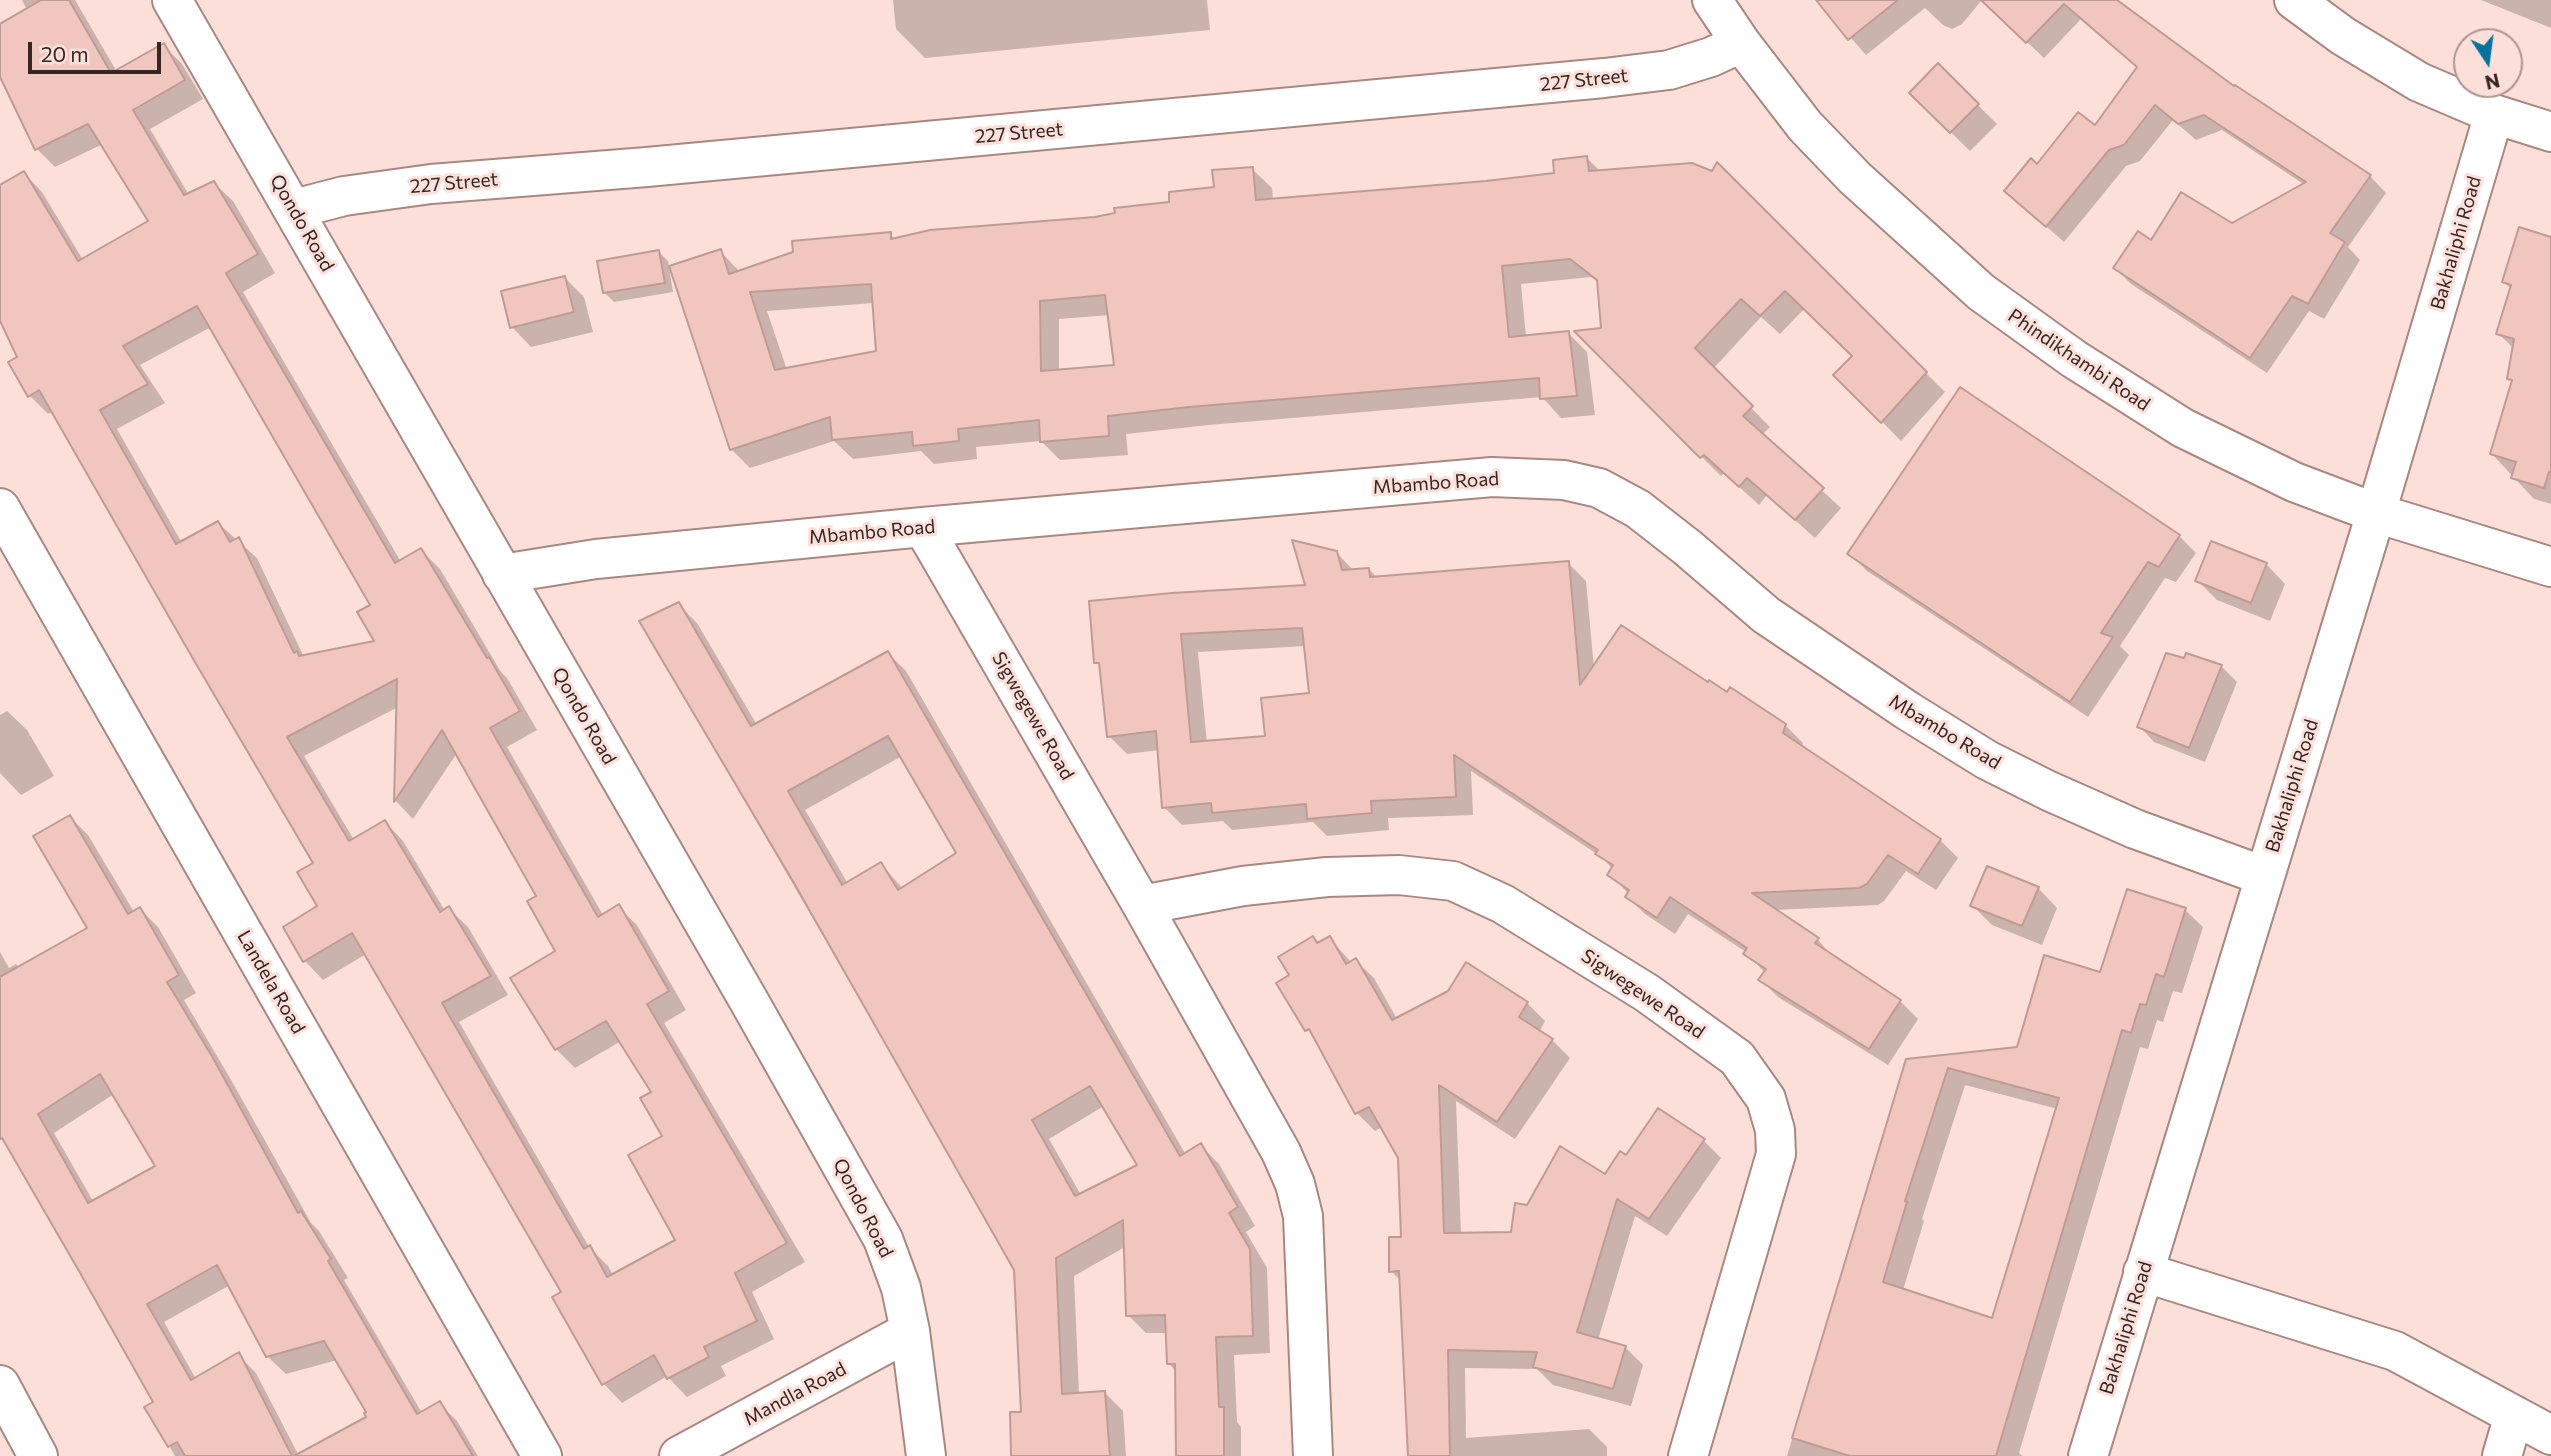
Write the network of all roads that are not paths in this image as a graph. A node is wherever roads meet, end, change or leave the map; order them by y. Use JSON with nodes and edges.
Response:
{"nodes":[{"id":1,"x":172,"y":0,"type":"edge"},
{"id":2,"x":1712,"y":0,"type":"edge"},
{"id":3,"x":2294,"y":0,"type":"edge"},
{"id":4,"x":1741,"y":43,"type":"junction"},
{"id":5,"x":2494,"y":114,"type":"junction"},
{"id":6,"x":2551,"y":132,"type":"edge"},
{"id":7,"x":294,"y":209,"type":"junction"},
{"id":8,"x":0,"y":508,"type":"edge"},
{"id":9,"x":2376,"y":513,"type":"junction"},
{"id":10,"x":923,"y":527,"type":"junction"},
{"id":11,"x":2551,"y":567,"type":"edge"},
{"id":12,"x":502,"y":574,"type":"junction"},
{"id":13,"x":2264,"y":876,"type":"junction"},
{"id":14,"x":1142,"y":905,"type":"junction"},
{"id":15,"x":2143,"y":1272,"type":"junction"},
{"id":16,"x":910,"y":1331,"type":"junction"},
{"id":17,"x":0,"y":1385,"type":"edge"},
{"id":18,"x":2514,"y":1415,"type":"junction"},
{"id":19,"x":2551,"y":1435,"type":"edge"},
{"id":20,"x":38,"y":1456,"type":"edge"},
{"id":21,"x":542,"y":1456,"type":"edge"},
{"id":22,"x":679,"y":1456,"type":"edge"},
{"id":23,"x":926,"y":1456,"type":"edge"},
{"id":24,"x":1313,"y":1456,"type":"edge"},
{"id":25,"x":1688,"y":1456,"type":"edge"},
{"id":26,"x":2088,"y":1456,"type":"edge"},
{"id":27,"x":2502,"y":1456,"type":"edge"}],
"edges":[{"from":1,"to":7,"type":"street","name":"Qondo Road"},
{"from":2,"to":4,"type":"street","name":"Phindikhambi Road"},
{"from":3,"to":5,"type":"street"},
{"from":4,"to":7,"type":"street","name":"227 Street"},
{"from":4,"to":9,"type":"street","name":"Phindikhambi Road"},
{"from":5,"to":6,"type":"street"},
{"from":5,"to":9,"type":"street","name":"Bakhaliphi Road"},
{"from":7,"to":12,"type":"street","name":"Qondo Road"},
{"from":8,"to":21,"type":"street","name":"Landela Road"},
{"from":9,"to":11,"type":"street","name":"Phindikhambi Road"},
{"from":9,"to":13,"type":"street","name":"Bakhaliphi Road"},
{"from":10,"to":12,"type":"street","name":"Mbambo Road"},
{"from":10,"to":13,"type":"street","name":"Mbambo Road"},
{"from":10,"to":14,"type":"street","name":"Sigwegewe Road"},
{"from":12,"to":16,"type":"street","name":"Qondo Road"},
{"from":13,"to":15,"type":"street","name":"Bakhaliphi Road"},
{"from":14,"to":24,"type":"street","name":"Sigwegewe Road"},
{"from":14,"to":25,"type":"street","name":"Sigwegewe Road"},
{"from":15,"to":18,"type":"street"},
{"from":15,"to":26,"type":"street","name":"Bakhaliphi Road"},
{"from":16,"to":22,"type":"street","name":"Mandla Road"},
{"from":16,"to":23,"type":"street","name":"Qondo Road"},
{"from":17,"to":20,"type":"street"},
{"from":18,"to":19,"type":"street"},
{"from":18,"to":27,"type":"street"}]}
